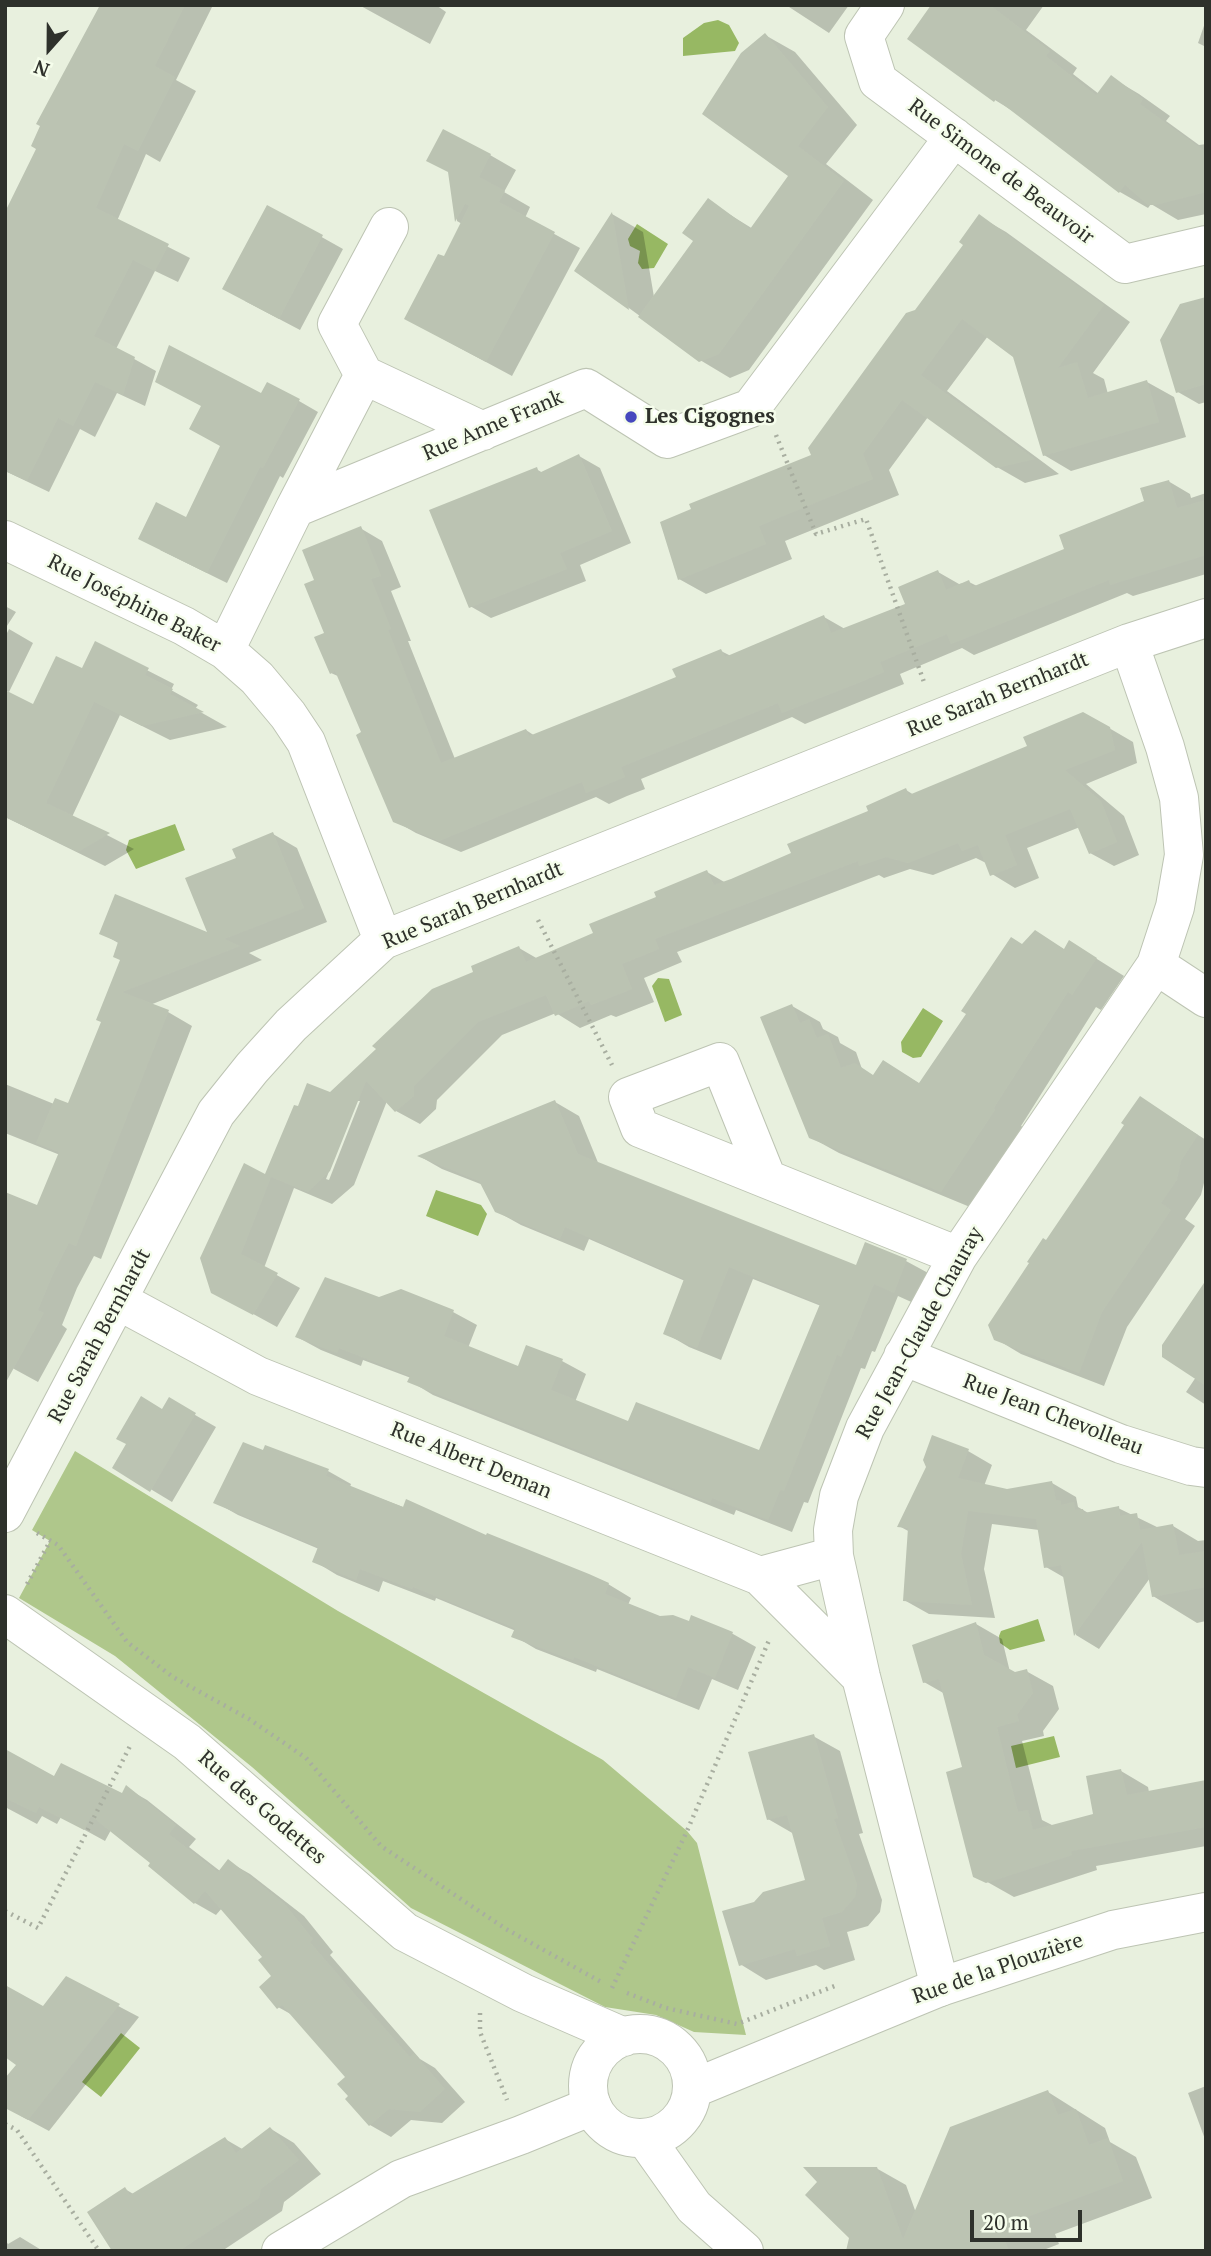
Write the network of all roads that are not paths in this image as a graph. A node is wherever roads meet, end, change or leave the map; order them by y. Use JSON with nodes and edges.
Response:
{"nodes":[{"id":1,"x":885,"y":5,"type":"edge"},
{"id":2,"x":954,"y":137,"type":"junction"},
{"id":3,"x":389,"y":227,"type":"dead end"},
{"id":4,"x":1206,"y":245,"type":"edge"},
{"id":5,"x":364,"y":375,"type":"junction"},
{"id":6,"x":483,"y":431,"type":"junction"},
{"id":7,"x":295,"y":508,"type":"junction"},
{"id":8,"x":5,"y":540,"type":"edge"},
{"id":9,"x":1206,"y":618,"type":"edge"},
{"id":10,"x":1129,"y":643,"type":"junction"},
{"id":11,"x":225,"y":650,"type":"junction"},
{"id":12,"x":383,"y":940,"type":"junction"},
{"id":13,"x":1156,"y":965,"type":"junction"},
{"id":14,"x":1206,"y":998,"type":"edge"},
{"id":15,"x":767,"y":1179,"type":"junction"},
{"id":16,"x":958,"y":1256,"type":"junction"},
{"id":17,"x":119,"y":1301,"type":"junction"},
{"id":18,"x":903,"y":1356,"type":"junction"},
{"id":19,"x":1206,"y":1468,"type":"edge"},
{"id":20,"x":19,"y":1522,"type":"edge"},
{"id":21,"x":834,"y":1556,"type":"junction"},
{"id":22,"x":773,"y":1588,"type":"junction"},
{"id":23,"x":5,"y":1614,"type":"edge"},
{"id":24,"x":861,"y":1677,"type":"junction"},
{"id":25,"x":1206,"y":1912,"type":"edge"},
{"id":26,"x":940,"y":1987,"type":"junction"},
{"id":27,"x":523,"y":1993,"type":"junction"},
{"id":28,"x":624,"y":2036,"type":"junction"},
{"id":29,"x":594,"y":2062,"type":"junction"},
{"id":30,"x":689,"y":2074,"type":"junction"},
{"id":31,"x":592,"y":2106,"type":"junction"},
{"id":32,"x":645,"y":2138,"type":"junction"},
{"id":33,"x":281,"y":2251,"type":"edge"},
{"id":34,"x":744,"y":2251,"type":"edge"}],
"edges":[{"from":1,"to":2,"type":"street","name":"Rue Simone de Beauvoir"},
{"from":2,"to":4,"type":"street","name":"Rue Simone de Beauvoir"},
{"from":2,"to":6,"type":"street","name":"Rue Anne Frank"},
{"from":3,"to":5,"type":"street"},
{"from":5,"to":6,"type":"street"},
{"from":5,"to":7,"type":"street"},
{"from":6,"to":7,"type":"street","name":"Rue Anne Frank"},
{"from":7,"to":11,"type":"street"},
{"from":8,"to":11,"type":"street","name":"Rue Joséphine Baker"},
{"from":9,"to":10,"type":"street","name":"Rue Sarah Bernhardt"},
{"from":10,"to":12,"type":"street","name":"Rue Sarah Bernhardt"},
{"from":10,"to":13,"type":"street","name":"Rue Jean-Claude Chauray"},
{"from":11,"to":12,"type":"street","name":"Rue Joséphine Baker"},
{"from":12,"to":17,"type":"street","name":"Rue Sarah Bernhardt"},
{"from":13,"to":14,"type":"street"},
{"from":13,"to":16,"type":"street","name":"Rue Jean-Claude Chauray"},
{"from":15,"to":15,"type":"street"},
{"from":15,"to":16,"type":"street"},
{"from":16,"to":18,"type":"street","name":"Rue Jean-Claude Chauray"},
{"from":17,"to":20,"type":"street","name":"Rue Sarah Bernhardt"},
{"from":17,"to":22,"type":"street","name":"Rue Albert Deman"},
{"from":18,"to":19,"type":"street","name":"Rue Jean Chevolleau"},
{"from":18,"to":21,"type":"street","name":"Rue Jean-Claude Chauray"},
{"from":21,"to":22,"type":"street"},
{"from":21,"to":24,"type":"street","name":"Rue Jean-Claude Chauray"},
{"from":22,"to":24,"type":"street"},
{"from":23,"to":27,"type":"street","name":"Rue des Godettes"},
{"from":24,"to":26,"type":"street","name":"Rue Jean-Claude Chauray"},
{"from":25,"to":26,"type":"street","name":"Rue de la Plouzière"},
{"from":26,"to":30,"type":"street","name":"Rue de la Plouzière"},
{"from":27,"to":28,"type":"street","name":"Rue des Godettes"},
{"from":27,"to":29,"type":"street","name":"Rue des Godettes"},
{"from":28,"to":29,"type":"street"},
{"from":28,"to":30,"type":"street"},
{"from":29,"to":31,"type":"street"},
{"from":30,"to":32,"type":"street"},
{"from":31,"to":32,"type":"street"},
{"from":31,"to":33,"type":"street"},
{"from":32,"to":34,"type":"street"}]}
